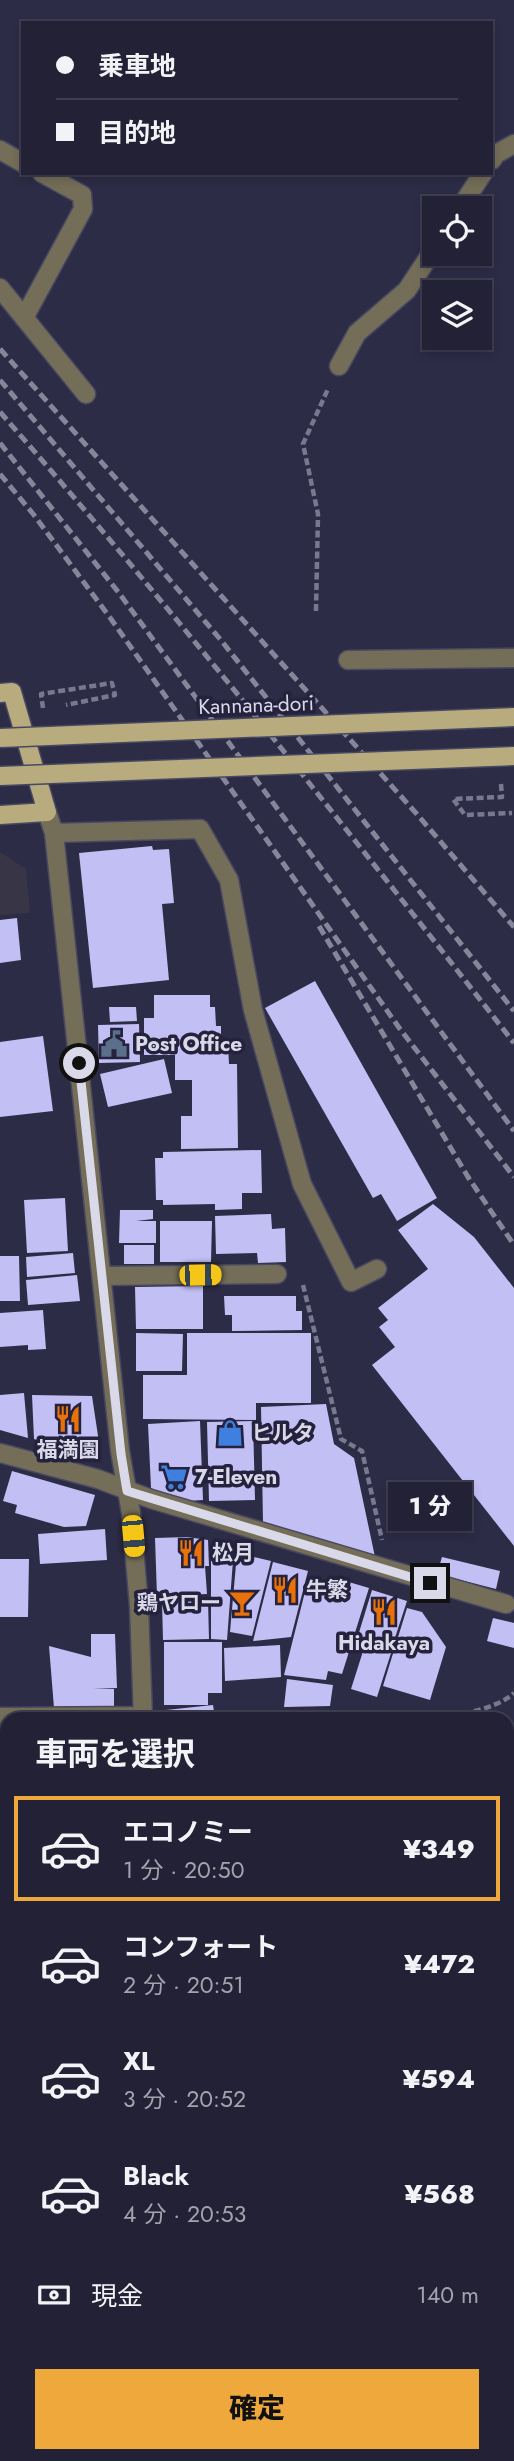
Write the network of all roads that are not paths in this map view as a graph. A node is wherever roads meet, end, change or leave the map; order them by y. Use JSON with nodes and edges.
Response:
{"nodes":[{"id":1,"x":514,"y":144,"type":"edge"},
{"id":2,"x":0,"y":150,"type":"edge"},
{"id":3,"x":493,"y":158,"type":"edge"},
{"id":4,"x":21,"y":162,"type":"edge"},
{"id":5,"x":46,"y":175,"type":"edge"},
{"id":6,"x":482,"y":175,"type":"edge"},
{"id":7,"x":468,"y":196,"type":"edge"},
{"id":8,"x":422,"y":266,"type":"edge"},
{"id":9,"x":0,"y":288,"type":"edge"},
{"id":10,"x":24,"y":318,"type":"junction"},
{"id":11,"x":339,"y":366,"type":"road end"},
{"id":12,"x":86,"y":394,"type":"dead end"},
{"id":13,"x":514,"y":658,"type":"edge"},
{"id":14,"x":348,"y":660,"type":"dead end"},
{"id":15,"x":0,"y":693,"type":"edge"},
{"id":16,"x":514,"y":717,"type":"edge"},
{"id":17,"x":0,"y":738,"type":"edge"},
{"id":18,"x":514,"y":756,"type":"edge"},
{"id":19,"x":0,"y":776,"type":"edge"},
{"id":20,"x":47,"y":812,"type":"junction"},
{"id":21,"x":0,"y":815,"type":"edge"},
{"id":22,"x":54,"y":833,"type":"junction"},
{"id":23,"x":377,"y":1269,"type":"dead end"},
{"id":24,"x":278,"y":1274,"type":"dead end"},
{"id":25,"x":102,"y":1276,"type":"junction"},
{"id":26,"x":0,"y":1453,"type":"edge"},
{"id":27,"x":127,"y":1491,"type":"junction"},
{"id":28,"x":506,"y":1604,"type":"dead end"},
{"id":29,"x":143,"y":1712,"type":"edge"}],
"edges":[{"from":1,"to":3,"type":"street"},
{"from":2,"to":4,"type":"street"},
{"from":5,"to":10,"type":"street"},
{"from":6,"to":7,"type":"street"},
{"from":8,"to":11,"type":"street"},
{"from":9,"to":10,"type":"street"},
{"from":10,"to":12,"type":"street"},
{"from":13,"to":14,"type":"street"},
{"from":15,"to":20,"type":"main road"},
{"from":16,"to":17,"type":"main road","name":"Kannana-dori","bridge":true},
{"from":18,"to":19,"type":"main road","bridge":true},
{"from":20,"to":21,"type":"main road"},
{"from":20,"to":22,"type":"street"},
{"from":22,"to":23,"type":"street"},
{"from":22,"to":25,"type":"street"},
{"from":24,"to":25,"type":"street"},
{"from":25,"to":27,"type":"street"},
{"from":26,"to":27,"type":"street"},
{"from":27,"to":28,"type":"street"},
{"from":27,"to":29,"type":"street"}]}
